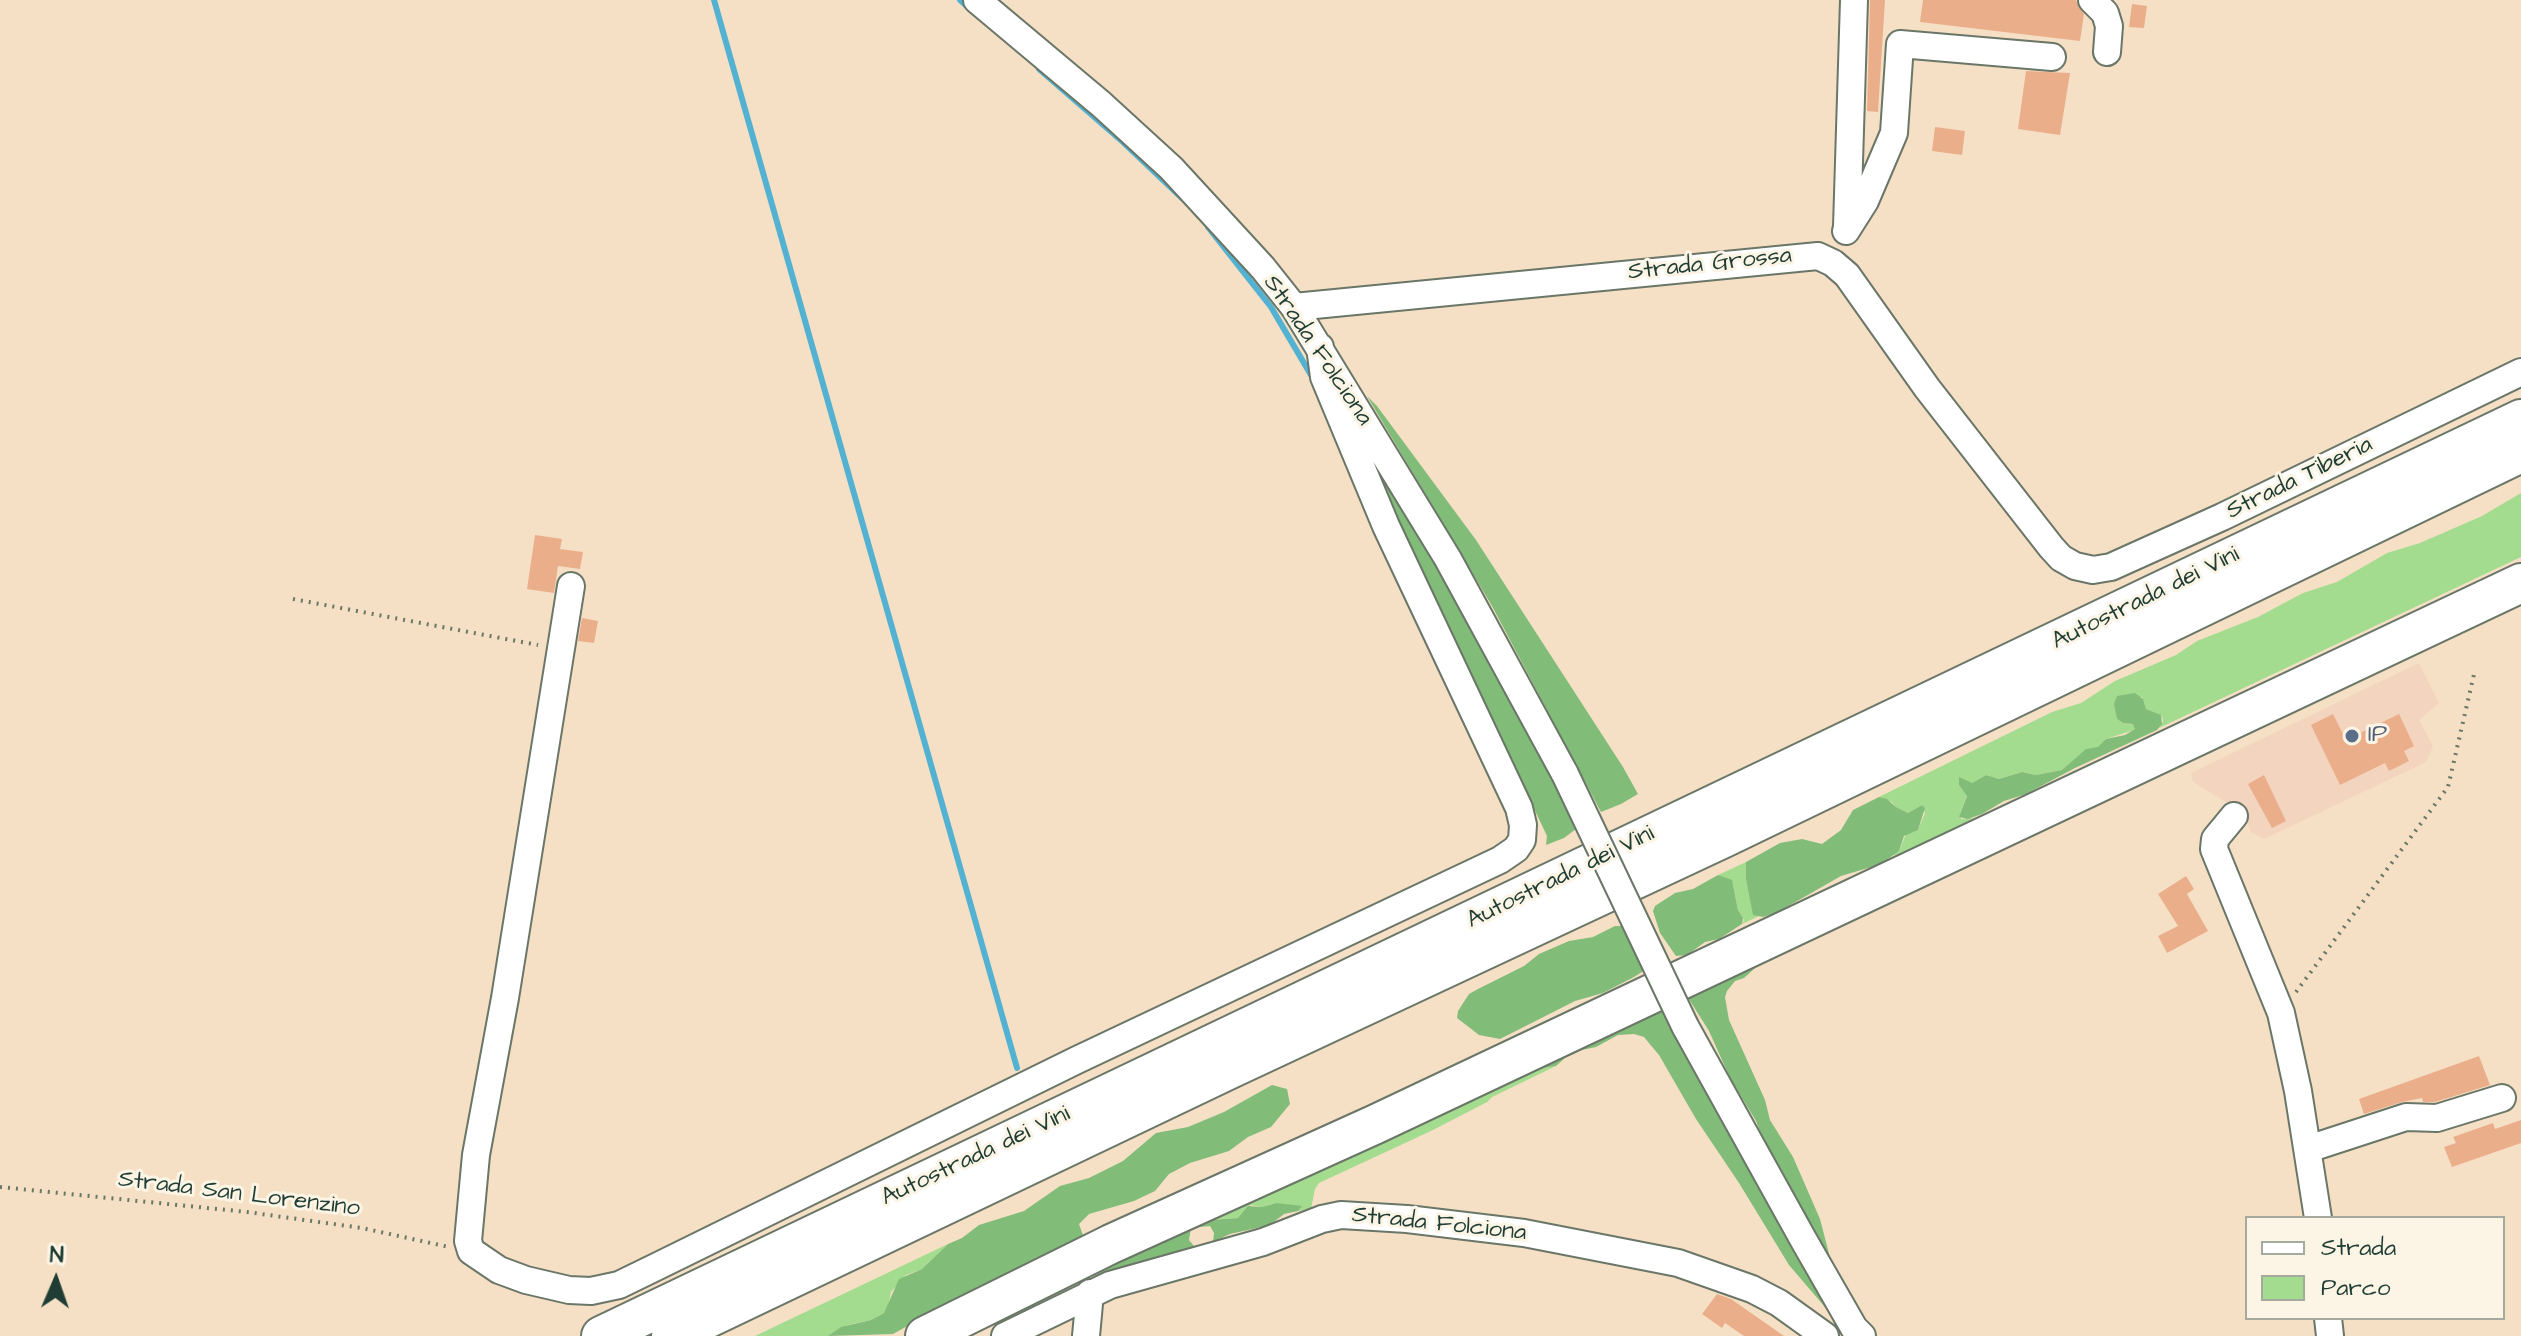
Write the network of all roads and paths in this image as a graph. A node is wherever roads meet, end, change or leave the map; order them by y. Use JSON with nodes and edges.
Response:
{"nodes":[{"id":1,"x":977,"y":0,"type":"edge"},
{"id":2,"x":1854,"y":0,"type":"edge"},
{"id":3,"x":2092,"y":0,"type":"edge"},
{"id":4,"x":2107,"y":52,"type":"dead end"},
{"id":5,"x":2052,"y":57,"type":"dead end"},
{"id":6,"x":1846,"y":231,"type":"junction"},
{"id":7,"x":1833,"y":263,"type":"junction"},
{"id":8,"x":1294,"y":307,"type":"junction"},
{"id":9,"x":1320,"y":347,"type":"junction"},
{"id":10,"x":2521,"y":372,"type":"edge"},
{"id":11,"x":2521,"y":419,"type":"edge"},
{"id":12,"x":2521,"y":453,"type":"edge"},
{"id":13,"x":2521,"y":583,"type":"edge"},
{"id":14,"x":571,"y":586,"type":"dead end"},
{"id":15,"x":293,"y":599,"type":"dead end"},
{"id":16,"x":559,"y":655,"type":"junction"},
{"id":17,"x":2475,"y":670,"type":"dead end"},
{"id":18,"x":2234,"y":816,"type":"dead end"},
{"id":19,"x":2281,"y":1013,"type":"junction"},
{"id":20,"x":2502,"y":1098,"type":"dead end"},
{"id":21,"x":2308,"y":1149,"type":"junction"},
{"id":22,"x":0,"y":1187,"type":"edge"},
{"id":23,"x":2318,"y":1216,"type":"edge"},
{"id":24,"x":471,"y":1251,"type":"junction"},
{"id":25,"x":1090,"y":1293,"type":"junction"},
{"id":26,"x":601,"y":1336,"type":"edge"},
{"id":27,"x":671,"y":1336,"type":"edge"},
{"id":28,"x":925,"y":1336,"type":"edge"},
{"id":29,"x":1005,"y":1336,"type":"edge"},
{"id":30,"x":1086,"y":1336,"type":"edge"},
{"id":31,"x":1825,"y":1336,"type":"edge"},
{"id":32,"x":1862,"y":1336,"type":"edge"}],
"edges":[{"from":1,"to":8,"type":"street","name":"Strada Folciona"},
{"from":2,"to":6,"type":"street"},
{"from":3,"to":4,"type":"street"},
{"from":5,"to":6,"type":"street"},
{"from":6,"to":7,"type":"street"},
{"from":7,"to":8,"type":"street","name":"Strada Grossa"},
{"from":7,"to":10,"type":"street","name":"Strada Tiberia"},
{"from":8,"to":9,"type":"street","name":"Strada Folciona"},
{"from":9,"to":24,"type":"street"},
{"from":9,"to":32,"type":"street","name":"Strada Folciona","bridge":true},
{"from":11,"to":26,"type":"highway","name":"Autostrada dei Vini"},
{"from":12,"to":27,"type":"highway","name":"Autostrada dei Vini"},
{"from":13,"to":28,"type":"highway"},
{"from":14,"to":16,"type":"street"},
{"from":15,"to":16,"type":"path"},
{"from":16,"to":24,"type":"street"},
{"from":17,"to":19,"type":"path"},
{"from":18,"to":19,"type":"street"},
{"from":19,"to":21,"type":"street"},
{"from":20,"to":21,"type":"street"},
{"from":21,"to":23,"type":"street"},
{"from":22,"to":24,"type":"path","name":"Strada San Lorenzino"},
{"from":25,"to":29,"type":"street","name":"Strada Folciona"},
{"from":25,"to":30,"type":"street"},
{"from":25,"to":31,"type":"street","name":"Strada Folciona"}]}
